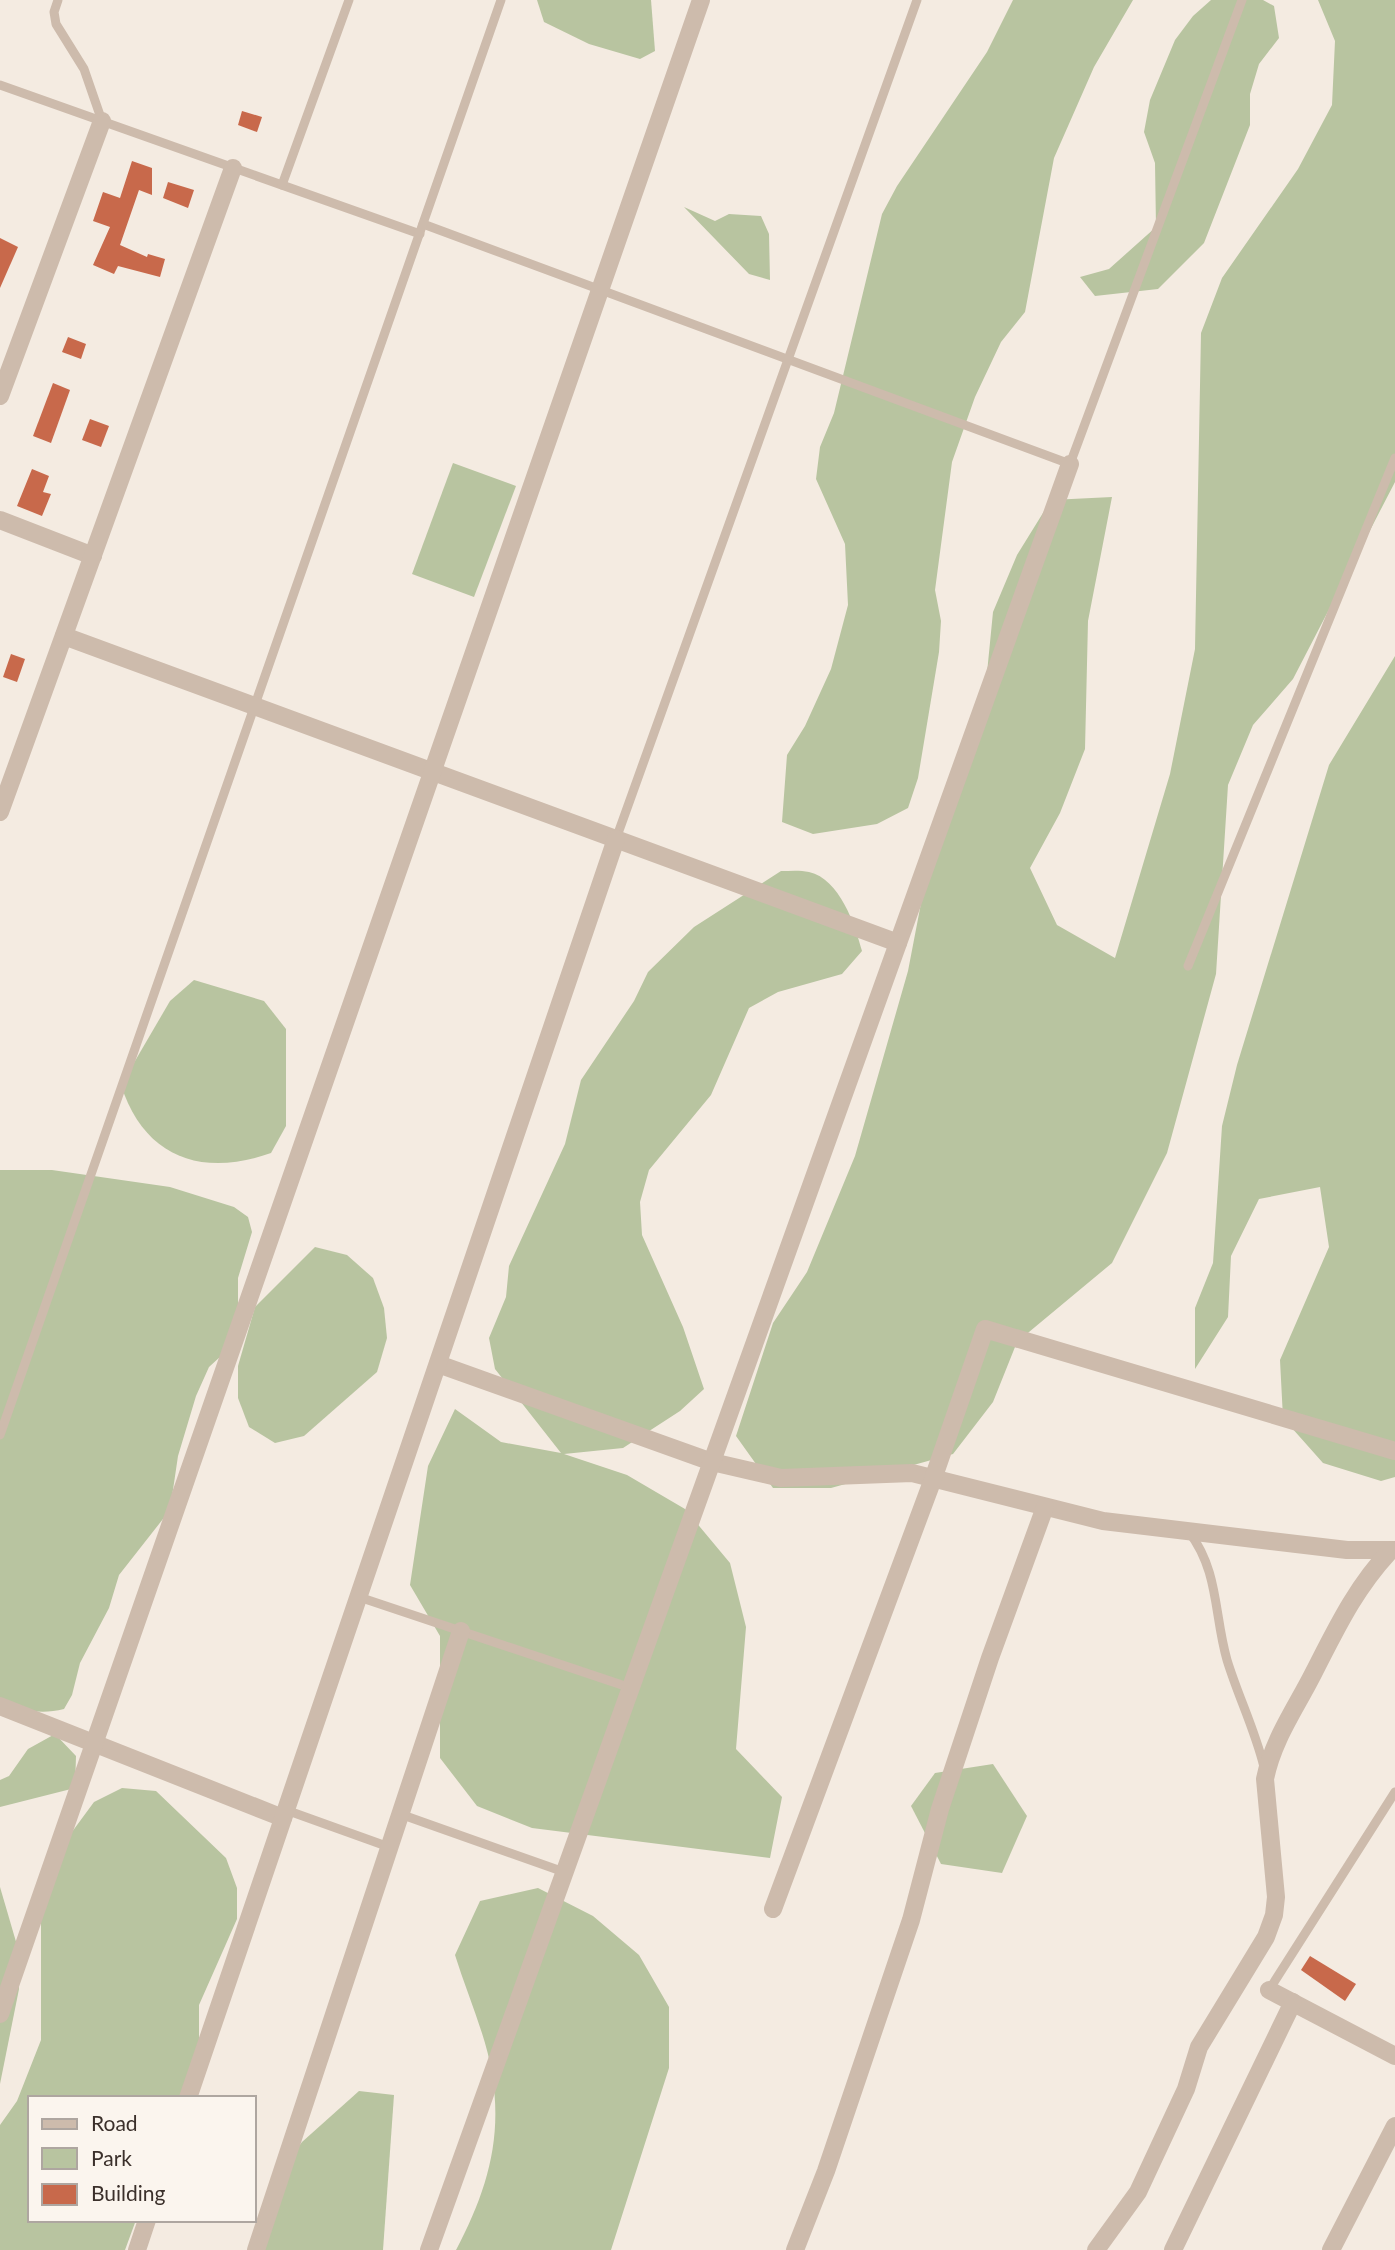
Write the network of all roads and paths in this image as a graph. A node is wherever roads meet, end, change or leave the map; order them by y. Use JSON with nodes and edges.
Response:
{"nodes":[{"id":1,"x":58,"y":0,"type":"edge"},
{"id":2,"x":349,"y":0,"type":"edge"},
{"id":3,"x":501,"y":0,"type":"edge"},
{"id":4,"x":701,"y":0,"type":"edge"},
{"id":5,"x":917,"y":0,"type":"edge"},
{"id":6,"x":1242,"y":0,"type":"edge"},
{"id":7,"x":0,"y":85,"type":"edge"},
{"id":8,"x":102,"y":121,"type":"junction"},
{"id":9,"x":233,"y":168,"type":"junction"},
{"id":10,"x":282,"y":185,"type":"junction"},
{"id":11,"x":421,"y":229,"type":"junction"},
{"id":12,"x":601,"y":290,"type":"junction"},
{"id":13,"x":788,"y":360,"type":"junction"},
{"id":14,"x":0,"y":396,"type":"edge"},
{"id":15,"x":1395,"y":458,"type":"edge"},
{"id":16,"x":1070,"y":464,"type":"junction"},
{"id":17,"x":0,"y":520,"type":"edge"},
{"id":18,"x":93,"y":556,"type":"junction"},
{"id":19,"x":64,"y":635,"type":"junction"},
{"id":20,"x":255,"y":706,"type":"junction"},
{"id":21,"x":434,"y":772,"type":"junction"},
{"id":22,"x":0,"y":812,"type":"edge"},
{"id":23,"x":616,"y":839,"type":"junction"},
{"id":24,"x":898,"y":943,"type":"junction"},
{"id":25,"x":1188,"y":966,"type":"dead end"},
{"id":26,"x":438,"y":1364,"type":"junction"},
{"id":27,"x":0,"y":1435,"type":"edge"},
{"id":28,"x":1395,"y":1451,"type":"edge"},
{"id":29,"x":712,"y":1462,"type":"junction"},
{"id":30,"x":933,"y":1479,"type":"junction"},
{"id":31,"x":1045,"y":1507,"type":"junction"},
{"id":32,"x":1188,"y":1531,"type":"junction"},
{"id":33,"x":1393,"y":1550,"type":"edge"},
{"id":34,"x":359,"y":1597,"type":"junction"},
{"id":35,"x":461,"y":1631,"type":"junction"},
{"id":36,"x":631,"y":1688,"type":"junction"},
{"id":37,"x":0,"y":1706,"type":"edge"},
{"id":38,"x":94,"y":1743,"type":"junction"},
{"id":39,"x":1266,"y":1776,"type":"junction"},
{"id":40,"x":1395,"y":1792,"type":"edge"},
{"id":41,"x":285,"y":1814,"type":"junction"},
{"id":42,"x":400,"y":1814,"type":"junction"},
{"id":43,"x":389,"y":1847,"type":"junction"},
{"id":44,"x":564,"y":1872,"type":"junction"},
{"id":45,"x":773,"y":1909,"type":"dead end"},
{"id":46,"x":1269,"y":1990,"type":"joint"},
{"id":47,"x":1293,"y":2002,"type":"junction"},
{"id":48,"x":0,"y":2014,"type":"edge"},
{"id":49,"x":1395,"y":2056,"type":"edge"},
{"id":50,"x":189,"y":2096,"type":"edge"},
{"id":51,"x":1395,"y":2126,"type":"edge"},
{"id":52,"x":146,"y":2222,"type":"edge"},
{"id":53,"x":137,"y":2250,"type":"edge"},
{"id":54,"x":256,"y":2250,"type":"edge"},
{"id":55,"x":429,"y":2250,"type":"edge"},
{"id":56,"x":795,"y":2250,"type":"edge"},
{"id":57,"x":1096,"y":2250,"type":"edge"},
{"id":58,"x":1172,"y":2250,"type":"edge"},
{"id":59,"x":1331,"y":2250,"type":"edge"}],
"edges":[{"from":1,"to":8,"type":"lane"},
{"from":2,"to":10,"type":"lane"},
{"from":3,"to":11,"type":"lane"},
{"from":4,"to":12,"type":"street"},
{"from":5,"to":13,"type":"lane"},
{"from":6,"to":16,"type":"lane"},
{"from":7,"to":8,"type":"lane"},
{"from":8,"to":9,"type":"lane"},
{"from":8,"to":14,"type":"street"},
{"from":9,"to":10,"type":"lane"},
{"from":9,"to":18,"type":"street"},
{"from":10,"to":11,"type":"lane"},
{"from":11,"to":12,"type":"lane"},
{"from":11,"to":20,"type":"lane"},
{"from":12,"to":13,"type":"lane"},
{"from":12,"to":21,"type":"street"},
{"from":13,"to":16,"type":"lane"},
{"from":13,"to":23,"type":"lane"},
{"from":15,"to":25,"type":"lane"},
{"from":16,"to":24,"type":"street"},
{"from":17,"to":18,"type":"street"},
{"from":18,"to":19,"type":"street"},
{"from":19,"to":20,"type":"street"},
{"from":19,"to":22,"type":"street"},
{"from":20,"to":21,"type":"street"},
{"from":20,"to":27,"type":"lane"},
{"from":21,"to":23,"type":"street"},
{"from":21,"to":38,"type":"street"},
{"from":23,"to":24,"type":"street"},
{"from":23,"to":26,"type":"street"},
{"from":24,"to":29,"type":"street"},
{"from":26,"to":29,"type":"street"},
{"from":26,"to":34,"type":"street"},
{"from":28,"to":30,"type":"street"},
{"from":29,"to":30,"type":"street"},
{"from":29,"to":36,"type":"street"},
{"from":30,"to":31,"type":"street"},
{"from":30,"to":45,"type":"street"},
{"from":31,"to":32,"type":"street"},
{"from":31,"to":56,"type":"street"},
{"from":32,"to":33,"type":"street"},
{"from":32,"to":39,"type":"lane"},
{"from":33,"to":39,"type":"street"},
{"from":34,"to":35,"type":"lane"},
{"from":34,"to":41,"type":"street"},
{"from":35,"to":36,"type":"lane"},
{"from":35,"to":42,"type":"street"},
{"from":36,"to":44,"type":"street"},
{"from":37,"to":38,"type":"street"},
{"from":38,"to":41,"type":"street"},
{"from":38,"to":48,"type":"street"},
{"from":39,"to":57,"type":"street"},
{"from":40,"to":46,"type":"lane"},
{"from":41,"to":43,"type":"lane"},
{"from":41,"to":50,"type":"street"},
{"from":42,"to":43,"type":"street"},
{"from":42,"to":44,"type":"lane"},
{"from":43,"to":54,"type":"street"},
{"from":44,"to":55,"type":"street"},
{"from":46,"to":47,"type":"street"},
{"from":47,"to":49,"type":"street"},
{"from":47,"to":58,"type":"street"},
{"from":51,"to":59,"type":"street"},
{"from":52,"to":53,"type":"street"}]}
